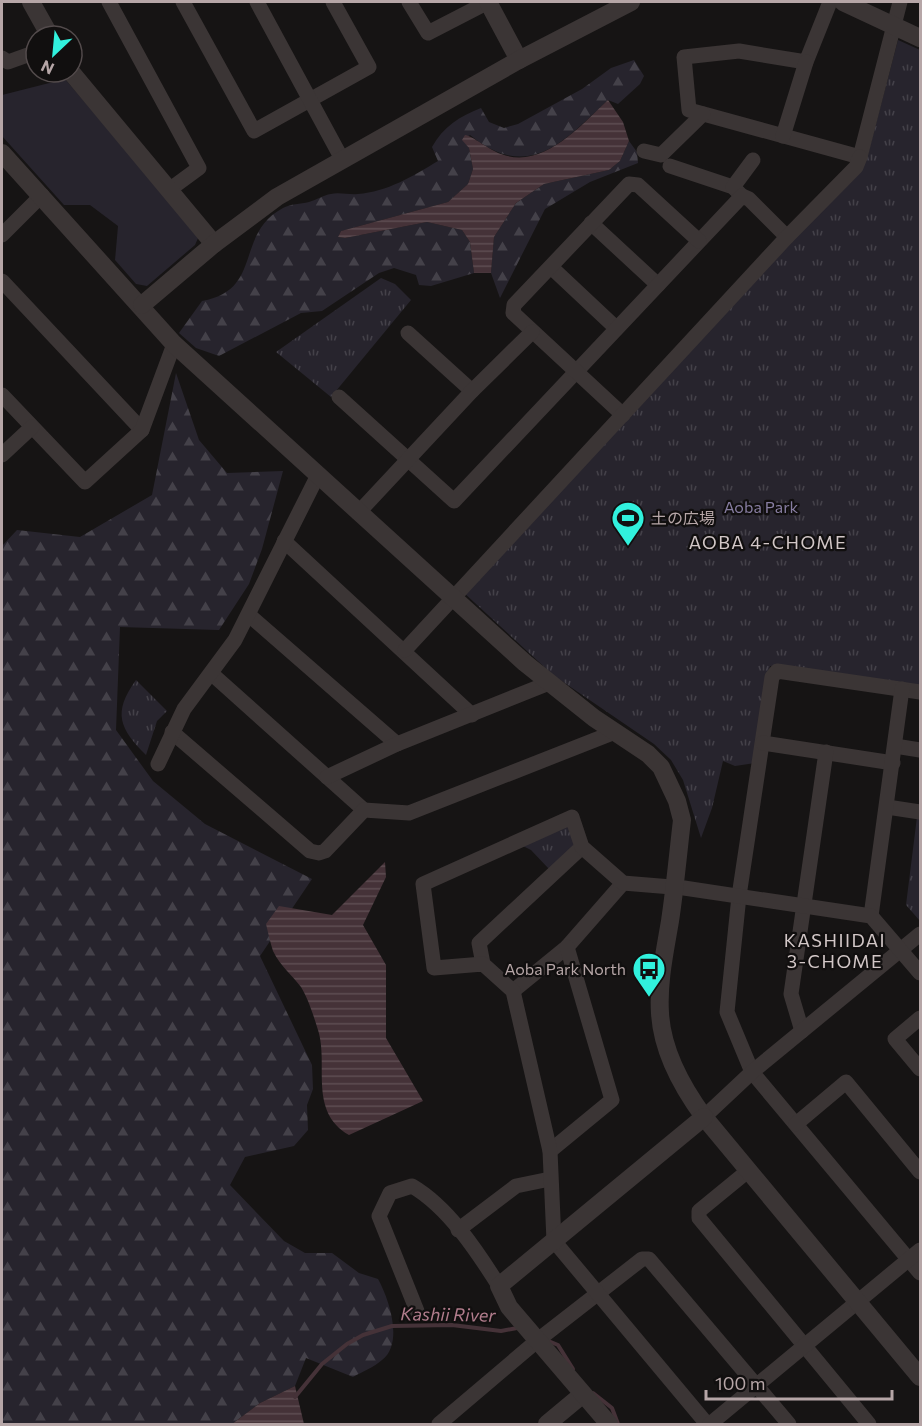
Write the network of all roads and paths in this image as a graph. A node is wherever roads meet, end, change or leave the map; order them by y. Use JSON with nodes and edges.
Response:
{"nodes":[{"id":1,"x":31,"y":2,"type":"edge"},
{"id":2,"x":109,"y":2,"type":"edge"},
{"id":3,"x":183,"y":2,"type":"edge"},
{"id":4,"x":257,"y":2,"type":"edge"},
{"id":5,"x":333,"y":2,"type":"edge"},
{"id":6,"x":410,"y":2,"type":"edge"},
{"id":7,"x":488,"y":2,"type":"edge"},
{"id":8,"x":631,"y":2,"type":"edge"},
{"id":9,"x":830,"y":2,"type":"edge"},
{"id":10,"x":843,"y":2,"type":"edge"},
{"id":11,"x":900,"y":2,"type":"edge"},
{"id":12,"x":43,"y":24,"type":"edge"},
{"id":13,"x":894,"y":25,"type":"junction"},
{"id":14,"x":921,"y":38,"type":"edge"},
{"id":15,"x":24,"y":56,"type":"edge"},
{"id":16,"x":2,"y":58,"type":"edge"},
{"id":17,"x":519,"y":60,"type":"junction"},
{"id":18,"x":806,"y":62,"type":"junction"},
{"id":19,"x":81,"y":84,"type":"edge"},
{"id":20,"x":309,"y":100,"type":"junction"},
{"id":21,"x":704,"y":114,"type":"junction"},
{"id":22,"x":783,"y":136,"type":"junction"},
{"id":23,"x":644,"y":151,"type":"dead end"},
{"id":24,"x":2,"y":153,"type":"edge"},
{"id":25,"x":860,"y":157,"type":"junction"},
{"id":26,"x":342,"y":159,"type":"junction"},
{"id":27,"x":753,"y":160,"type":"dead end"},
{"id":28,"x":670,"y":166,"type":"dead end"},
{"id":29,"x":169,"y":190,"type":"junction"},
{"id":30,"x":738,"y":191,"type":"junction"},
{"id":31,"x":42,"y":195,"type":"junction"},
{"id":32,"x":591,"y":223,"type":"junction"},
{"id":33,"x":2,"y":235,"type":"edge"},
{"id":34,"x":787,"y":237,"type":"junction"},
{"id":35,"x":699,"y":240,"type":"junction"},
{"id":36,"x":214,"y":244,"type":"junction"},
{"id":37,"x":551,"y":267,"type":"junction"},
{"id":38,"x":2,"y":282,"type":"edge"},
{"id":39,"x":658,"y":285,"type":"junction"},
{"id":40,"x":142,"y":305,"type":"junction"},
{"id":41,"x":616,"y":328,"type":"junction"},
{"id":42,"x":532,"y":332,"type":"junction"},
{"id":43,"x":408,"y":333,"type":"dead end"},
{"id":44,"x":174,"y":344,"type":"junction"},
{"id":45,"x":577,"y":372,"type":"junction"},
{"id":46,"x":472,"y":391,"type":"junction"},
{"id":47,"x":2,"y":395,"type":"edge"},
{"id":48,"x":339,"y":397,"type":"dead end"},
{"id":49,"x":623,"y":414,"type":"junction"},
{"id":50,"x":32,"y":427,"type":"junction"},
{"id":51,"x":142,"y":430,"type":"junction"},
{"id":52,"x":2,"y":456,"type":"edge"},
{"id":53,"x":409,"y":458,"type":"junction"},
{"id":54,"x":318,"y":475,"type":"junction"},
{"id":55,"x":358,"y":513,"type":"junction"},
{"id":56,"x":284,"y":541,"type":"junction"},
{"id":57,"x":452,"y":597,"type":"junction"},
{"id":58,"x":249,"y":615,"type":"junction"},
{"id":59,"x":405,"y":650,"type":"junction"},
{"id":60,"x":212,"y":674,"type":"junction"},
{"id":61,"x":549,"y":683,"type":"junction"},
{"id":62,"x":902,"y":689,"type":"junction"},
{"id":63,"x":921,"y":692,"type":"edge"},
{"id":64,"x":472,"y":715,"type":"junction"},
{"id":65,"x":172,"y":732,"type":"junction"},
{"id":66,"x":615,"y":732,"type":"junction"},
{"id":67,"x":763,"y":743,"type":"junction"},
{"id":68,"x":397,"y":744,"type":"junction"},
{"id":69,"x":895,"y":746,"type":"junction"},
{"id":70,"x":921,"y":750,"type":"edge"},
{"id":71,"x":826,"y":752,"type":"junction"},
{"id":72,"x":892,"y":763,"type":"junction"},
{"id":73,"x":158,"y":764,"type":"dead end"},
{"id":74,"x":327,"y":777,"type":"junction"},
{"id":75,"x":887,"y":807,"type":"junction"},
{"id":76,"x":364,"y":810,"type":"junction"},
{"id":77,"x":921,"y":812,"type":"edge"},
{"id":78,"x":582,"y":847,"type":"junction"},
{"id":79,"x":623,"y":884,"type":"junction"},
{"id":80,"x":675,"y":887,"type":"junction"},
{"id":81,"x":739,"y":896,"type":"junction"},
{"id":82,"x":803,"y":906,"type":"junction"},
{"id":83,"x":871,"y":916,"type":"junction"},
{"id":84,"x":921,"y":934,"type":"edge"},
{"id":85,"x":567,"y":947,"type":"junction"},
{"id":86,"x":901,"y":950,"type":"junction"},
{"id":87,"x":483,"y":964,"type":"junction"},
{"id":88,"x":921,"y":973,"type":"edge"},
{"id":89,"x":513,"y":991,"type":"junction"},
{"id":90,"x":921,"y":1018,"type":"edge"},
{"id":91,"x":802,"y":1031,"type":"junction"},
{"id":92,"x":921,"y":1069,"type":"edge"},
{"id":93,"x":752,"y":1072,"type":"junction"},
{"id":94,"x":704,"y":1117,"type":"junction"},
{"id":95,"x":796,"y":1124,"type":"junction"},
{"id":96,"x":550,"y":1152,"type":"junction"},
{"id":97,"x":749,"y":1170,"type":"junction"},
{"id":98,"x":921,"y":1172,"type":"edge"},
{"id":99,"x":550,"y":1179,"type":"junction"},
{"id":100,"x":458,"y":1230,"type":"junction"},
{"id":101,"x":554,"y":1241,"type":"junction"},
{"id":102,"x":915,"y":1254,"type":"edge"},
{"id":103,"x":921,"y":1273,"type":"edge"},
{"id":104,"x":500,"y":1286,"type":"junction"},
{"id":105,"x":596,"y":1294,"type":"junction"},
{"id":106,"x":858,"y":1302,"type":"junction"},
{"id":107,"x":417,"y":1311,"type":"dead end"},
{"id":108,"x":538,"y":1340,"type":"junction"},
{"id":109,"x":804,"y":1347,"type":"junction"},
{"id":110,"x":921,"y":1377,"type":"edge"},
{"id":111,"x":757,"y":1386,"type":"junction"},
{"id":112,"x":583,"y":1394,"type":"junction"},
{"id":113,"x":439,"y":1425,"type":"edge"},
{"id":114,"x":547,"y":1425,"type":"edge"},
{"id":115,"x":609,"y":1425,"type":"edge"},
{"id":116,"x":709,"y":1425,"type":"edge"},
{"id":117,"x":789,"y":1425,"type":"edge"},
{"id":118,"x":869,"y":1425,"type":"edge"}],
"edges":[{"from":1,"to":12,"type":"street"},
{"from":2,"to":29,"type":"street"},
{"from":3,"to":20,"type":"street"},
{"from":4,"to":20,"type":"street"},
{"from":5,"to":20,"type":"street"},
{"from":6,"to":7,"type":"street"},
{"from":7,"to":17,"type":"street"},
{"from":8,"to":17,"type":"street"},
{"from":9,"to":18,"type":"street"},
{"from":10,"to":13,"type":"street"},
{"from":11,"to":13,"type":"street"},
{"from":13,"to":14,"type":"street"},
{"from":13,"to":25,"type":"street"},
{"from":15,"to":16,"type":"street"},
{"from":17,"to":26,"type":"street"},
{"from":18,"to":21,"type":"street"},
{"from":18,"to":22,"type":"street"},
{"from":19,"to":29,"type":"street"},
{"from":20,"to":26,"type":"street"},
{"from":21,"to":22,"type":"street"},
{"from":21,"to":23,"type":"street"},
{"from":22,"to":25,"type":"street"},
{"from":24,"to":31,"type":"street"},
{"from":25,"to":34,"type":"street"},
{"from":26,"to":36,"type":"street"},
{"from":27,"to":30,"type":"street"},
{"from":28,"to":30,"type":"street"},
{"from":29,"to":36,"type":"street"},
{"from":30,"to":34,"type":"street"},
{"from":30,"to":35,"type":"street"},
{"from":31,"to":33,"type":"street"},
{"from":31,"to":40,"type":"street"},
{"from":32,"to":35,"type":"street"},
{"from":32,"to":37,"type":"street"},
{"from":32,"to":39,"type":"street"},
{"from":34,"to":49,"type":"street"},
{"from":35,"to":39,"type":"street"},
{"from":36,"to":40,"type":"street"},
{"from":37,"to":41,"type":"street"},
{"from":37,"to":42,"type":"street"},
{"from":38,"to":51,"type":"street"},
{"from":39,"to":41,"type":"street"},
{"from":40,"to":44,"type":"street"},
{"from":41,"to":45,"type":"street"},
{"from":42,"to":45,"type":"street"},
{"from":42,"to":46,"type":"street"},
{"from":43,"to":46,"type":"street"},
{"from":44,"to":51,"type":"street"},
{"from":44,"to":54,"type":"street"},
{"from":45,"to":49,"type":"street"},
{"from":45,"to":53,"type":"street"},
{"from":46,"to":53,"type":"street"},
{"from":47,"to":50,"type":"street"},
{"from":48,"to":53,"type":"street"},
{"from":49,"to":57,"type":"street"},
{"from":50,"to":51,"type":"street"},
{"from":50,"to":52,"type":"street"},
{"from":53,"to":55,"type":"street"},
{"from":54,"to":55,"type":"street"},
{"from":54,"to":56,"type":"street"},
{"from":55,"to":57,"type":"street"},
{"from":56,"to":58,"type":"street"},
{"from":56,"to":59,"type":"street"},
{"from":57,"to":59,"type":"street"},
{"from":57,"to":61,"type":"street"},
{"from":58,"to":60,"type":"street"},
{"from":58,"to":68,"type":"street"},
{"from":59,"to":64,"type":"street"},
{"from":60,"to":65,"type":"street"},
{"from":60,"to":74,"type":"street"},
{"from":61,"to":64,"type":"street"},
{"from":61,"to":66,"type":"street"},
{"from":62,"to":63,"type":"street"},
{"from":62,"to":67,"type":"street"},
{"from":62,"to":69,"type":"street"},
{"from":64,"to":68,"type":"street"},
{"from":65,"to":73,"type":"street"},
{"from":65,"to":76,"type":"street"},
{"from":66,"to":76,"type":"street"},
{"from":66,"to":80,"type":"street"},
{"from":67,"to":71,"type":"street"},
{"from":67,"to":81,"type":"street"},
{"from":68,"to":74,"type":"street"},
{"from":69,"to":70,"type":"street"},
{"from":69,"to":72,"type":"street"},
{"from":71,"to":72,"type":"street"},
{"from":71,"to":82,"type":"street"},
{"from":72,"to":75,"type":"street"},
{"from":74,"to":76,"type":"street"},
{"from":75,"to":77,"type":"street"},
{"from":75,"to":83,"type":"street"},
{"from":78,"to":79,"type":"street"},
{"from":78,"to":87,"type":"street"},
{"from":78,"to":87,"type":"street"},
{"from":79,"to":80,"type":"street"},
{"from":79,"to":85,"type":"street"},
{"from":80,"to":81,"type":"street"},
{"from":80,"to":94,"type":"street"},
{"from":81,"to":82,"type":"street"},
{"from":81,"to":93,"type":"street"},
{"from":82,"to":83,"type":"street"},
{"from":82,"to":91,"type":"street"},
{"from":83,"to":86,"type":"street"},
{"from":84,"to":86,"type":"street"},
{"from":85,"to":89,"type":"street"},
{"from":85,"to":96,"type":"street"},
{"from":86,"to":88,"type":"street"},
{"from":86,"to":91,"type":"street"},
{"from":87,"to":89,"type":"street"},
{"from":89,"to":96,"type":"street"},
{"from":90,"to":92,"type":"street"},
{"from":91,"to":93,"type":"street"},
{"from":93,"to":94,"type":"street"},
{"from":93,"to":95,"type":"street"},
{"from":94,"to":97,"type":"street"},
{"from":94,"to":101,"type":"street"},
{"from":95,"to":98,"type":"street"},
{"from":95,"to":102,"type":"street"},
{"from":96,"to":99,"type":"street"},
{"from":97,"to":106,"type":"street"},
{"from":97,"to":109,"type":"street"},
{"from":99,"to":100,"type":"street"},
{"from":99,"to":101,"type":"street"},
{"from":100,"to":104,"type":"street"},
{"from":100,"to":107,"type":"street"},
{"from":101,"to":104,"type":"street"},
{"from":101,"to":105,"type":"street"},
{"from":102,"to":103,"type":"street"},
{"from":102,"to":106,"type":"street"},
{"from":104,"to":108,"type":"street"},
{"from":105,"to":108,"type":"street"},
{"from":105,"to":111,"type":"street"},
{"from":105,"to":116,"type":"street"},
{"from":106,"to":109,"type":"street"},
{"from":106,"to":110,"type":"street"},
{"from":108,"to":112,"type":"street"},
{"from":108,"to":113,"type":"street"},
{"from":109,"to":111,"type":"street"},
{"from":109,"to":118,"type":"street"},
{"from":111,"to":116,"type":"street"},
{"from":111,"to":117,"type":"street"},
{"from":112,"to":114,"type":"street"},
{"from":112,"to":115,"type":"street"}]}
